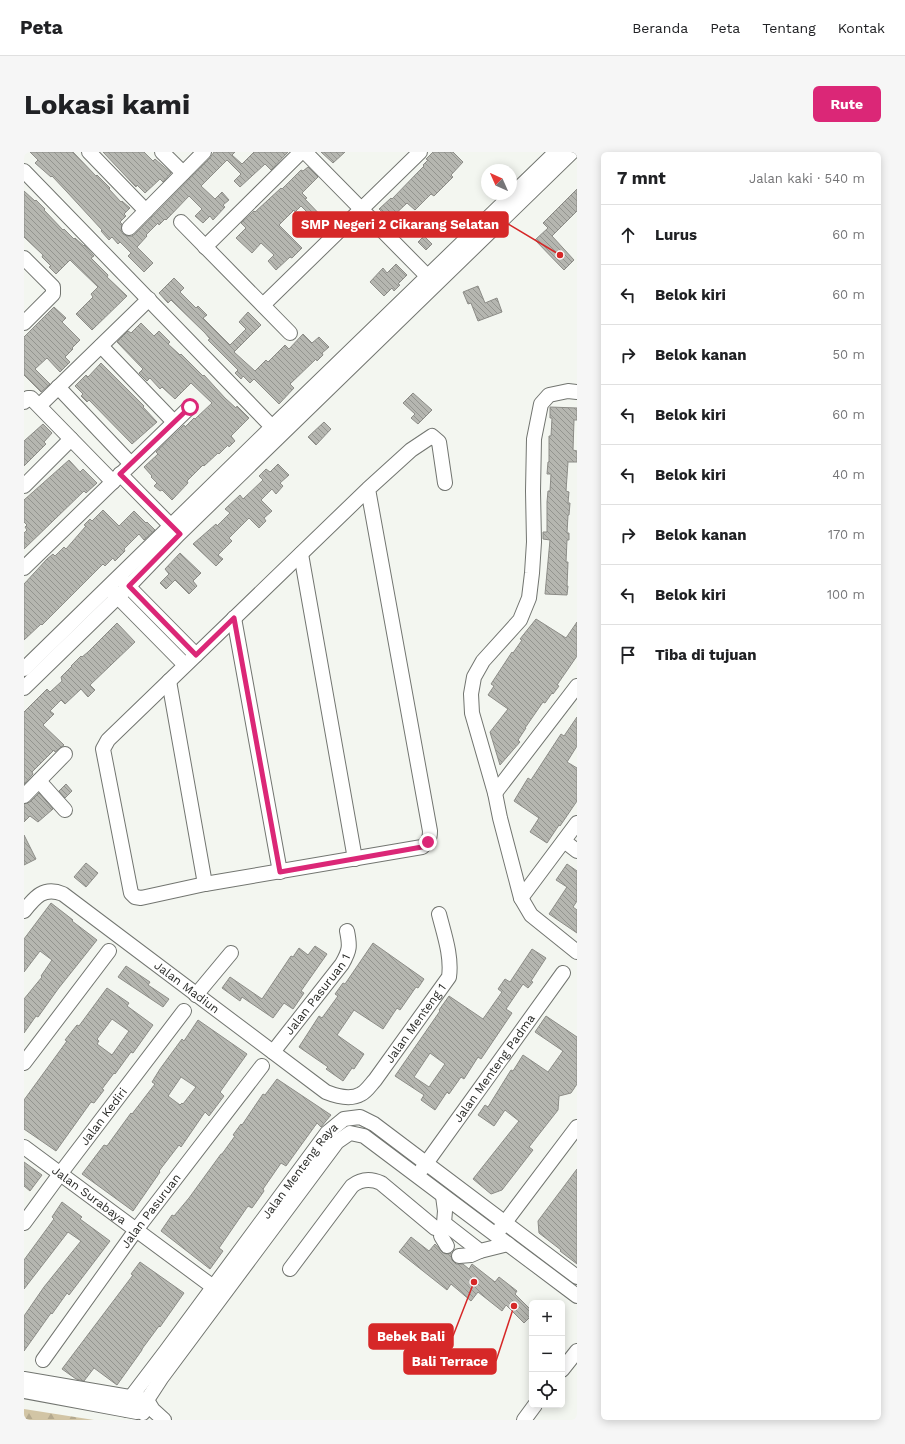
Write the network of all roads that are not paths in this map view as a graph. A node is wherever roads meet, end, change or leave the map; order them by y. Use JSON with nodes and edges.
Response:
{"nodes":[{"id":1,"x":89,"y":152,"type":"edge"},
{"id":2,"x":162,"y":152,"type":"edge"},
{"id":3,"x":204,"y":152,"type":"edge"},
{"id":4,"x":301,"y":152,"type":"edge"},
{"id":5,"x":305,"y":152,"type":"edge"},
{"id":6,"x":420,"y":152,"type":"edge"},
{"id":7,"x":556,"y":152,"type":"edge"},
{"id":8,"x":572,"y":152,"type":"edge"},
{"id":9,"x":24,"y":171,"type":"edge"},
{"id":10,"x":183,"y":173,"type":"junction"},
{"id":11,"x":361,"y":209,"type":"junction"},
{"id":12,"x":146,"y":211,"type":"junction"},
{"id":13,"x":181,"y":222,"type":"dead end"},
{"id":14,"x":129,"y":228,"type":"dead end"},
{"id":15,"x":205,"y":247,"type":"junction"},
{"id":16,"x":24,"y":258,"type":"edge"},
{"id":17,"x":432,"y":281,"type":"junction"},
{"id":18,"x":149,"y":299,"type":"junction"},
{"id":19,"x":263,"y":305,"type":"junction"},
{"id":20,"x":24,"y":323,"type":"edge"},
{"id":21,"x":290,"y":333,"type":"dead end"},
{"id":22,"x":101,"y":346,"type":"junction"},
{"id":23,"x":58,"y":387,"type":"junction"},
{"id":24,"x":577,"y":392,"type":"edge"},
{"id":25,"x":24,"y":402,"type":"edge"},
{"id":26,"x":40,"y":406,"type":"junction"},
{"id":27,"x":190,"y":407,"type":"dead end"},
{"id":28,"x":174,"y":422,"type":"junction"},
{"id":29,"x":276,"y":432,"type":"junction"},
{"id":30,"x":71,"y":439,"type":"junction"},
{"id":31,"x":131,"y":464,"type":"junction"},
{"id":32,"x":117,"y":478,"type":"junction"},
{"id":33,"x":445,"y":483,"type":"dead end"},
{"id":34,"x":24,"y":486,"type":"edge"},
{"id":35,"x":368,"y":489,"type":"junction"},
{"id":36,"x":175,"y":530,"type":"junction"},
{"id":37,"x":301,"y":554,"type":"junction"},
{"id":38,"x":24,"y":568,"type":"edge"},
{"id":39,"x":124,"y":582,"type":"junction"},
{"id":40,"x":113,"y":592,"type":"junction"},
{"id":41,"x":234,"y":618,"type":"junction"},
{"id":42,"x":196,"y":655,"type":"junction"},
{"id":43,"x":185,"y":665,"type":"junction"},
{"id":44,"x":24,"y":669,"type":"edge"},
{"id":45,"x":169,"y":681,"type":"junction"},
{"id":46,"x":577,"y":686,"type":"edge"},
{"id":47,"x":24,"y":688,"type":"edge"},
{"id":48,"x":65,"y":754,"type":"dead end"},
{"id":49,"x":39,"y":781,"type":"junction"},
{"id":50,"x":495,"y":793,"type":"junction"},
{"id":51,"x":24,"y":796,"type":"edge"},
{"id":52,"x":65,"y":810,"type":"dead end"},
{"id":53,"x":577,"y":823,"type":"edge"},
{"id":54,"x":564,"y":841,"type":"junction"},
{"id":55,"x":577,"y":851,"type":"edge"},
{"id":56,"x":355,"y":859,"type":"junction"},
{"id":57,"x":280,"y":872,"type":"junction"},
{"id":58,"x":205,"y":884,"type":"junction"},
{"id":59,"x":522,"y":898,"type":"junction"},
{"id":60,"x":24,"y":911,"type":"edge"},
{"id":61,"x":439,"y":914,"type":"dead end"},
{"id":62,"x":347,"y":931,"type":"dead end"},
{"id":63,"x":109,"y":951,"type":"dead end"},
{"id":64,"x":577,"y":952,"type":"edge"},
{"id":65,"x":231,"y":953,"type":"dead end"},
{"id":66,"x":563,"y":973,"type":"dead end"},
{"id":67,"x":196,"y":995,"type":"junction"},
{"id":68,"x":184,"y":1011,"type":"dead end"},
{"id":69,"x":273,"y":1052,"type":"junction"},
{"id":70,"x":24,"y":1063,"type":"edge"},
{"id":71,"x":262,"y":1066,"type":"dead end"},
{"id":72,"x":353,"y":1097,"type":"joint"},
{"id":73,"x":577,"y":1127,"type":"edge"},
{"id":74,"x":24,"y":1147,"type":"edge"},
{"id":75,"x":426,"y":1163,"type":"junction"},
{"id":76,"x":60,"y":1174,"type":"junction"},
{"id":77,"x":417,"y":1176,"type":"junction"},
{"id":78,"x":443,"y":1196,"type":"junction"},
{"id":79,"x":504,"y":1222,"type":"junction"},
{"id":80,"x":24,"y":1223,"type":"edge"},
{"id":81,"x":443,"y":1227,"type":"junction"},
{"id":82,"x":136,"y":1230,"type":"junction"},
{"id":83,"x":495,"y":1235,"type":"junction"},
{"id":84,"x":508,"y":1244,"type":"junction"},
{"id":85,"x":447,"y":1246,"type":"dead end"},
{"id":86,"x":480,"y":1251,"type":"junction"},
{"id":87,"x":459,"y":1256,"type":"dead end"},
{"id":88,"x":290,"y":1269,"type":"dead end"},
{"id":89,"x":577,"y":1277,"type":"edge"},
{"id":90,"x":212,"y":1287,"type":"junction"},
{"id":91,"x":224,"y":1296,"type":"junction"},
{"id":92,"x":577,"y":1296,"type":"edge"},
{"id":93,"x":577,"y":1350,"type":"edge"},
{"id":94,"x":43,"y":1360,"type":"dead end"},
{"id":95,"x":565,"y":1366,"type":"edge"},
{"id":96,"x":24,"y":1379,"type":"edge"},
{"id":97,"x":24,"y":1392,"type":"edge"},
{"id":98,"x":129,"y":1403,"type":"junction"},
{"id":99,"x":533,"y":1408,"type":"edge"},
{"id":100,"x":152,"y":1411,"type":"edge"},
{"id":101,"x":524,"y":1420,"type":"edge"}],
"edges":[{"from":1,"to":12,"type":"street"},
{"from":2,"to":10,"type":"street"},
{"from":3,"to":10,"type":"street"},
{"from":4,"to":15,"type":"street"},
{"from":5,"to":11,"type":"street"},
{"from":6,"to":11,"type":"street"},
{"from":7,"to":17,"type":"street"},
{"from":8,"to":17,"type":"street"},
{"from":9,"to":18,"type":"street"},
{"from":10,"to":12,"type":"street"},
{"from":11,"to":17,"type":"street"},
{"from":11,"to":19,"type":"street"},
{"from":12,"to":14,"type":"street"},
{"from":13,"to":15,"type":"street"},
{"from":15,"to":19,"type":"street"},
{"from":16,"to":20,"type":"street"},
{"from":17,"to":29,"type":"street"},
{"from":18,"to":22,"type":"street"},
{"from":18,"to":29,"type":"street"},
{"from":19,"to":21,"type":"street"},
{"from":22,"to":23,"type":"street"},
{"from":22,"to":28,"type":"street"},
{"from":23,"to":26,"type":"street"},
{"from":23,"to":31,"type":"street"},
{"from":24,"to":50,"type":"street"},
{"from":25,"to":26,"type":"street"},
{"from":26,"to":30,"type":"street"},
{"from":27,"to":28,"type":"street"},
{"from":28,"to":31,"type":"street"},
{"from":29,"to":36,"type":"street"},
{"from":30,"to":32,"type":"street"},
{"from":30,"to":34,"type":"street"},
{"from":31,"to":32,"type":"street"},
{"from":32,"to":36,"type":"street"},
{"from":32,"to":38,"type":"street"},
{"from":33,"to":35,"type":"street"},
{"from":35,"to":37,"type":"street"},
{"from":35,"to":56,"type":"street"},
{"from":36,"to":39,"type":"street"},
{"from":37,"to":41,"type":"street"},
{"from":37,"to":56,"type":"street"},
{"from":39,"to":40,"type":"street"},
{"from":39,"to":42,"type":"street"},
{"from":40,"to":43,"type":"street"},
{"from":40,"to":44,"type":"street"},
{"from":40,"to":47,"type":"street"},
{"from":41,"to":42,"type":"street"},
{"from":41,"to":57,"type":"street"},
{"from":42,"to":43,"type":"street"},
{"from":43,"to":45,"type":"street"},
{"from":45,"to":58,"type":"street"},
{"from":45,"to":58,"type":"street"},
{"from":46,"to":50,"type":"street"},
{"from":48,"to":49,"type":"street"},
{"from":49,"to":51,"type":"street"},
{"from":49,"to":52,"type":"street"},
{"from":50,"to":59,"type":"street"},
{"from":53,"to":54,"type":"street"},
{"from":54,"to":55,"type":"street"},
{"from":54,"to":59,"type":"street"},
{"from":56,"to":57,"type":"street"},
{"from":57,"to":58,"type":"street"},
{"from":59,"to":64,"type":"street"},
{"from":60,"to":67,"type":"street","name":"Jalan Madiun"},
{"from":61,"to":72,"type":"street","name":"Jalan Menteng 1"},
{"from":62,"to":69,"type":"street","name":"Jalan Pasuruan 1"},
{"from":63,"to":70,"type":"street"},
{"from":65,"to":67,"type":"street"},
{"from":66,"to":75,"type":"street","name":"Jalan Menteng Padma"},
{"from":67,"to":69,"type":"street","name":"Jalan Madiun"},
{"from":68,"to":76,"type":"street","name":"Jalan Kediri"},
{"from":69,"to":72,"type":"street","name":"Jalan Madiun"},
{"from":71,"to":82,"type":"street","name":"Jalan Pasuruan"},
{"from":73,"to":79,"type":"street"},
{"from":74,"to":76,"type":"street","name":"Jalan Surabaya"},
{"from":75,"to":77,"type":"street","name":"Jalan Menteng Padma"},
{"from":75,"to":79,"type":"street","name":"Jalan Menteng Raya"},
{"from":75,"to":90,"type":"street","name":"Jalan Menteng Raya"},
{"from":76,"to":80,"type":"street","name":"Jalan Kediri"},
{"from":76,"to":82,"type":"street","name":"Jalan Surabaya"},
{"from":77,"to":78,"type":"street","name":"Jalan Menteng Raya"},
{"from":77,"to":91,"type":"street","name":"Jalan Menteng Raya"},
{"from":78,"to":81,"type":"street"},
{"from":78,"to":83,"type":"street","name":"Jalan Menteng Raya"},
{"from":79,"to":83,"type":"street"},
{"from":79,"to":89,"type":"street","name":"Jalan Menteng Raya"},
{"from":81,"to":85,"type":"street"},
{"from":81,"to":86,"type":"street"},
{"from":81,"to":88,"type":"street"},
{"from":82,"to":90,"type":"street","name":"Jalan Surabaya"},
{"from":82,"to":94,"type":"street","name":"Jalan Pasuruan"},
{"from":83,"to":84,"type":"street","name":"Jalan Menteng Raya"},
{"from":84,"to":86,"type":"street"},
{"from":84,"to":92,"type":"street","name":"Jalan Menteng Raya"},
{"from":86,"to":87,"type":"street"},
{"from":90,"to":91,"type":"street","name":"Jalan Surabaya"},
{"from":90,"to":98,"type":"street","name":"Jalan Menteng Raya"},
{"from":91,"to":100,"type":"street","name":"Jalan Menteng Raya"},
{"from":93,"to":95,"type":"street"},
{"from":96,"to":98,"type":"street","name":"Jalan Menteng Raya"},
{"from":97,"to":98,"type":"street","name":"Jalan Menteng Raya"},
{"from":98,"to":100,"type":"street","name":"Jalan Menteng Raya"},
{"from":99,"to":101,"type":"street"}]}
